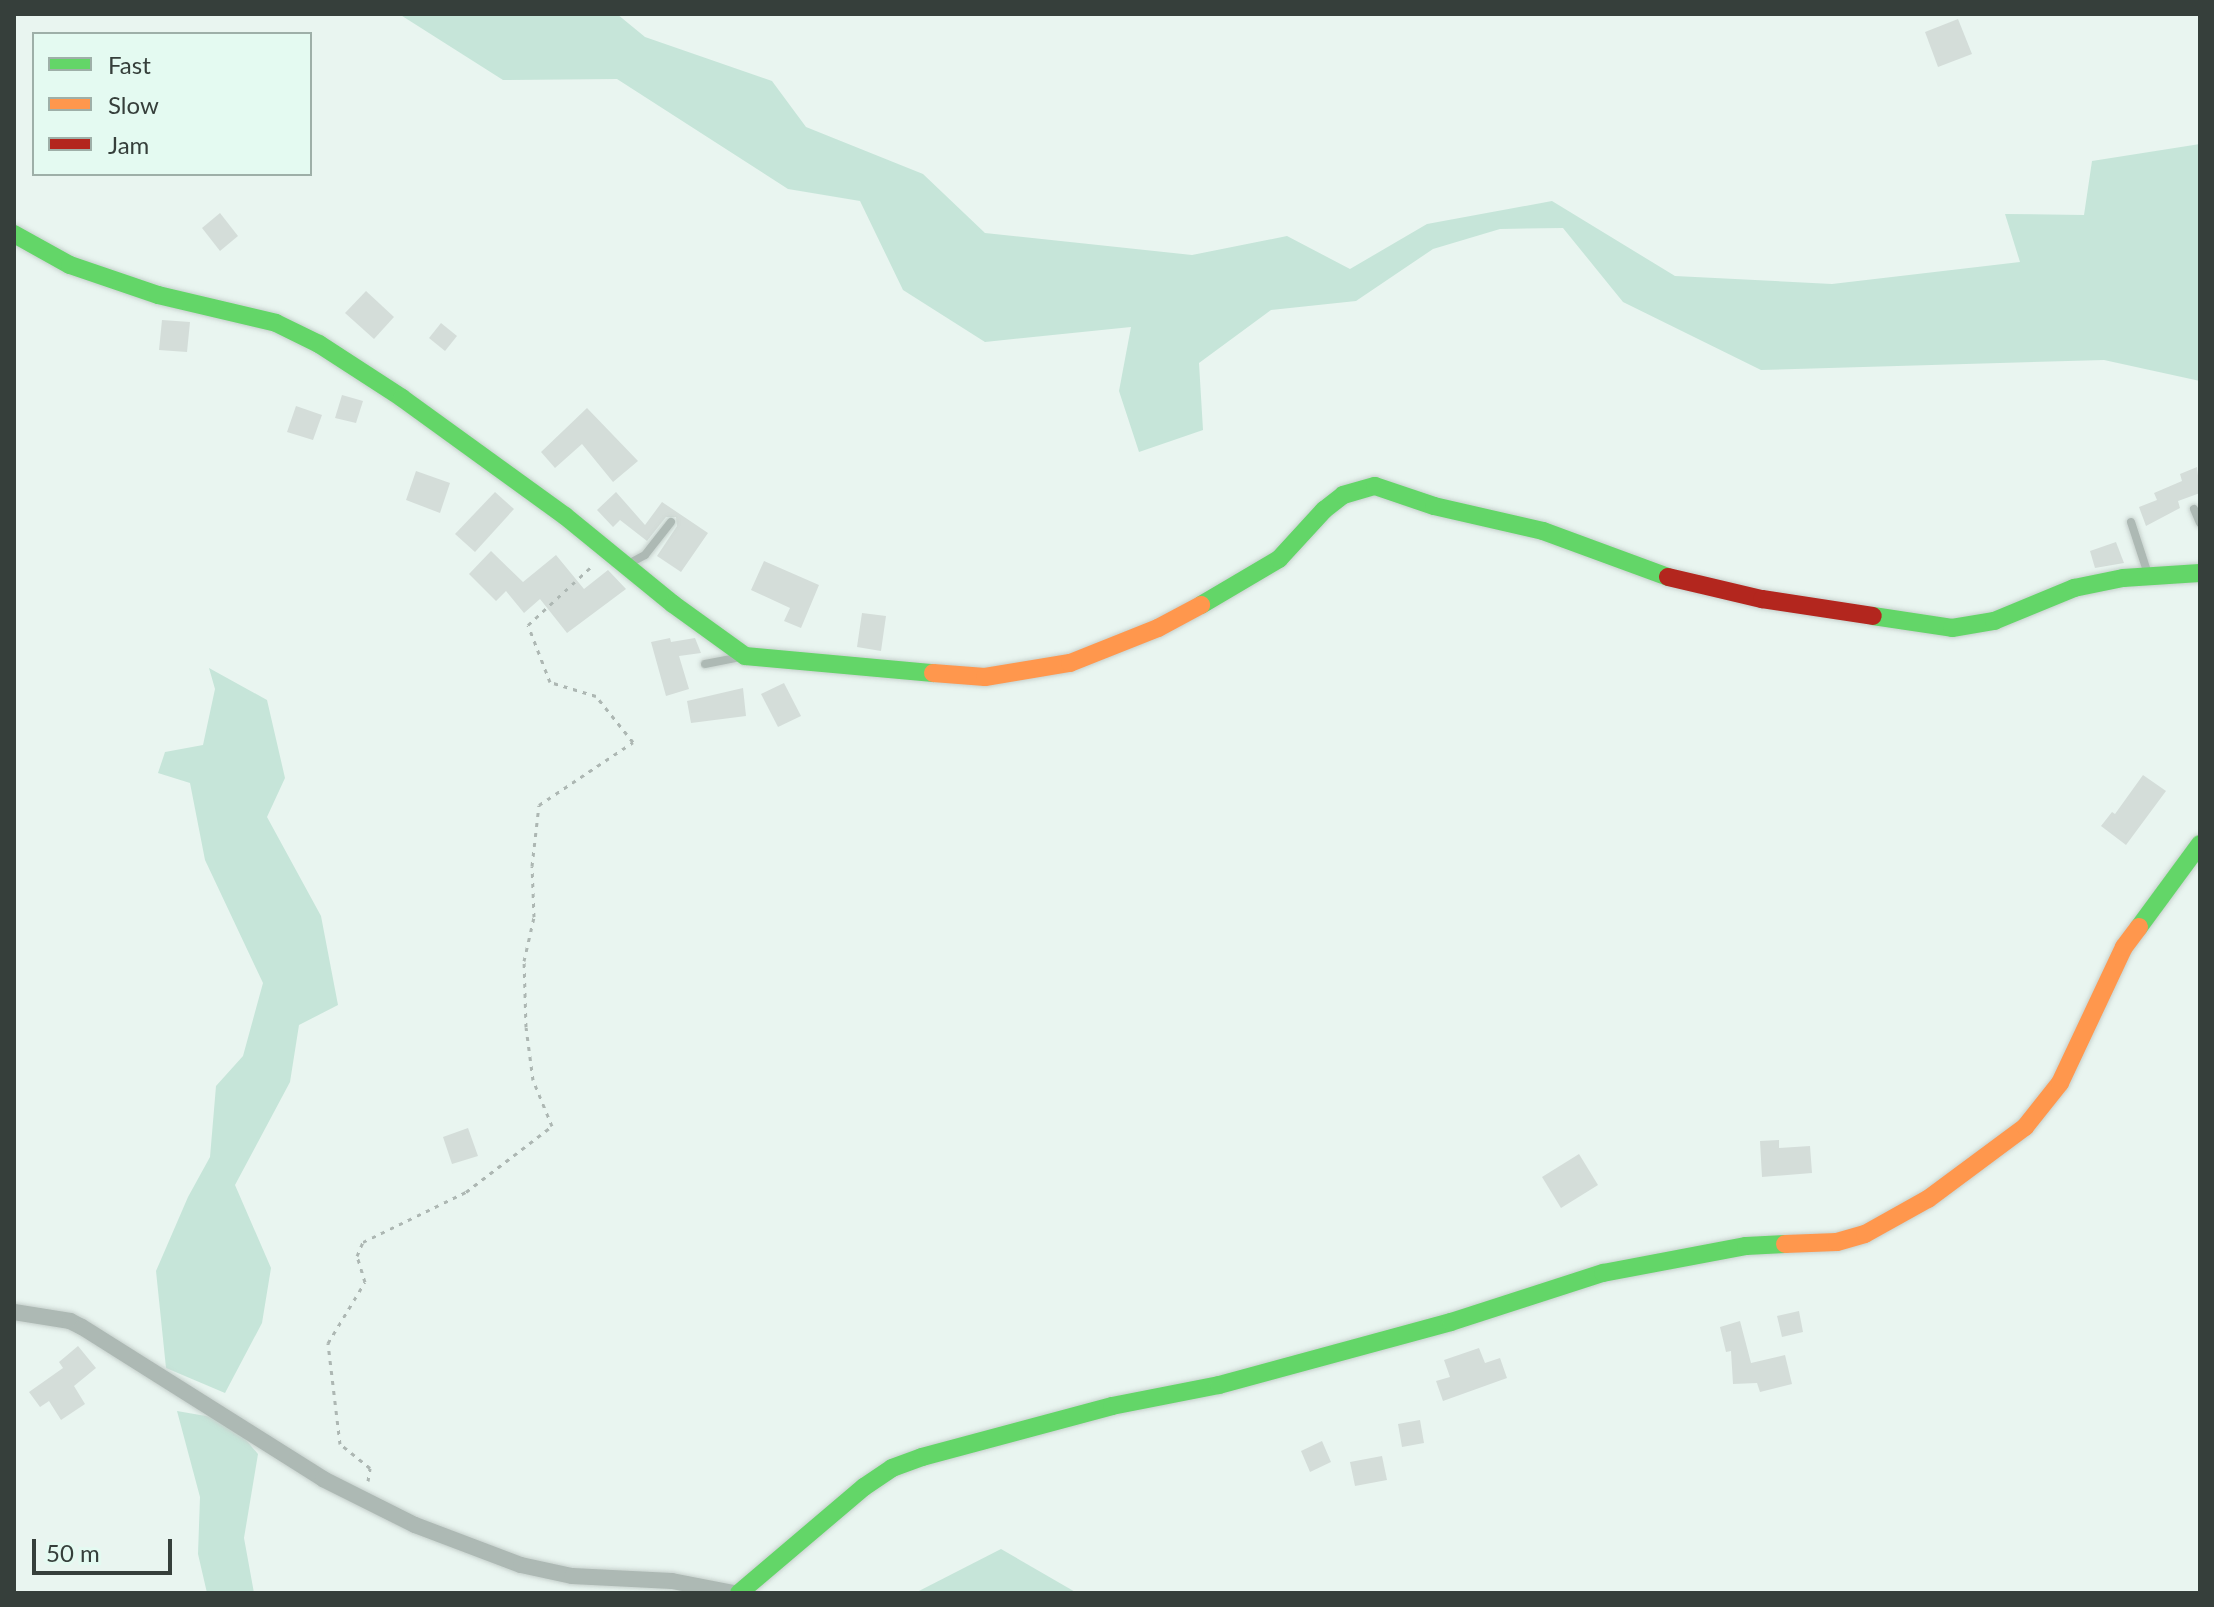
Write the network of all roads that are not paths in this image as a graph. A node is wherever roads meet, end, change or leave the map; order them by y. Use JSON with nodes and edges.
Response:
{"nodes":[{"id":1,"x":14,"y":234,"type":"edge"},
{"id":2,"x":2194,"y":509,"type":"dead end"},
{"id":3,"x":671,"y":522,"type":"dead end"},
{"id":4,"x":2131,"y":522,"type":"dead end"},
{"id":5,"x":2200,"y":523,"type":"edge"},
{"id":6,"x":625,"y":566,"type":"junction"},
{"id":7,"x":2200,"y":573,"type":"edge"},
{"id":8,"x":2149,"y":576,"type":"junction"},
{"id":9,"x":745,"y":656,"type":"junction"},
{"id":10,"x":705,"y":664,"type":"dead end"},
{"id":11,"x":2200,"y":844,"type":"edge"},
{"id":12,"x":14,"y":1312,"type":"edge"},
{"id":13,"x":736,"y":1593,"type":"edge"}],
"edges":[{"from":1,"to":6,"type":"street"},
{"from":2,"to":5,"type":"lane"},
{"from":3,"to":6,"type":"lane"},
{"from":4,"to":8,"type":"lane"},
{"from":6,"to":9,"type":"street"},
{"from":7,"to":8,"type":"street"},
{"from":8,"to":9,"type":"street"},
{"from":9,"to":10,"type":"lane"},
{"from":11,"to":13,"type":"street"},
{"from":12,"to":13,"type":"street"}]}
